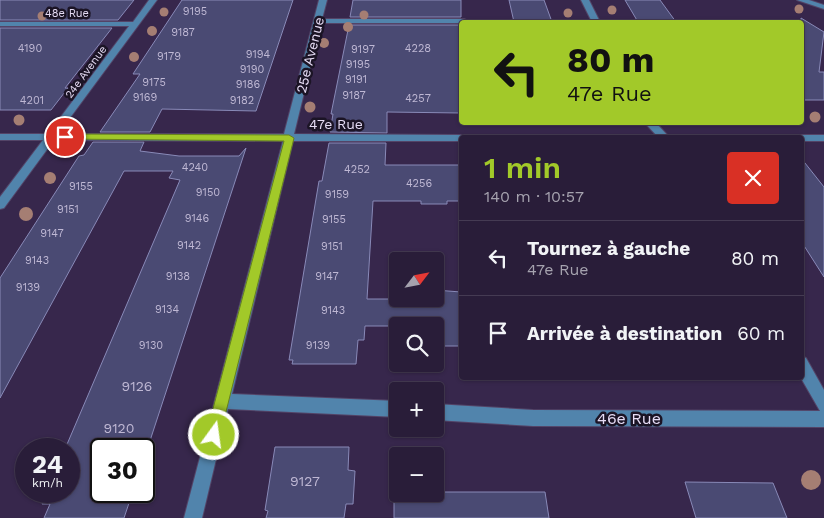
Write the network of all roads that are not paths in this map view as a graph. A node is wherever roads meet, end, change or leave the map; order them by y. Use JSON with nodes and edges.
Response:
{"nodes":[{"id":1,"x":153,"y":0,"type":"edge"},
{"id":2,"x":323,"y":0,"type":"edge"},
{"id":3,"x":585,"y":0,"type":"edge"},
{"id":4,"x":802,"y":0,"type":"edge"},
{"id":5,"x":824,"y":7,"type":"edge"},
{"id":6,"x":595,"y":20,"type":"edge"},
{"id":7,"x":318,"y":21,"type":"junction"},
{"id":8,"x":459,"y":21,"type":"edge"},
{"id":9,"x":0,"y":24,"type":"edge"},
{"id":10,"x":135,"y":24,"type":"junction"},
{"id":11,"x":652,"y":125,"type":"edge"},
{"id":12,"x":663,"y":135,"type":"edge"},
{"id":13,"x":0,"y":137,"type":"edge"},
{"id":14,"x":52,"y":137,"type":"junction"},
{"id":15,"x":289,"y":138,"type":"junction"},
{"id":16,"x":459,"y":138,"type":"edge"},
{"id":17,"x":804,"y":138,"type":"edge"},
{"id":18,"x":824,"y":138,"type":"edge"},
{"id":19,"x":0,"y":205,"type":"edge"},
{"id":20,"x":804,"y":368,"type":"edge"},
{"id":21,"x":222,"y":402,"type":"junction"},
{"id":22,"x":824,"y":405,"type":"edge"},
{"id":23,"x":389,"y":409,"type":"edge"},
{"id":24,"x":444,"y":413,"type":"edge"},
{"id":25,"x":824,"y":419,"type":"edge"},
{"id":26,"x":193,"y":518,"type":"edge"}],
"edges":[{"from":1,"to":10,"type":"street","name":"24e Avenue"},
{"from":2,"to":7,"type":"street","name":"25e Avenue"},
{"from":3,"to":6,"type":"street"},
{"from":4,"to":5,"type":"street"},
{"from":7,"to":8,"type":"street"},
{"from":7,"to":15,"type":"street","name":"25e Avenue"},
{"from":9,"to":10,"type":"street","name":"48e Rue"},
{"from":10,"to":14,"type":"street","name":"24e Avenue"},
{"from":11,"to":12,"type":"street"},
{"from":13,"to":14,"type":"street","name":"47e Rue"},
{"from":14,"to":15,"type":"street","name":"47e Rue"},
{"from":14,"to":19,"type":"street","name":"24e Avenue"},
{"from":15,"to":16,"type":"street","name":"47e Rue"},
{"from":15,"to":21,"type":"street","name":"25e Avenue"},
{"from":17,"to":18,"type":"street"},
{"from":20,"to":22,"type":"street"},
{"from":21,"to":23,"type":"street"},
{"from":21,"to":26,"type":"street","name":"25e Avenue"},
{"from":24,"to":25,"type":"street","name":"46e Rue"}]}
